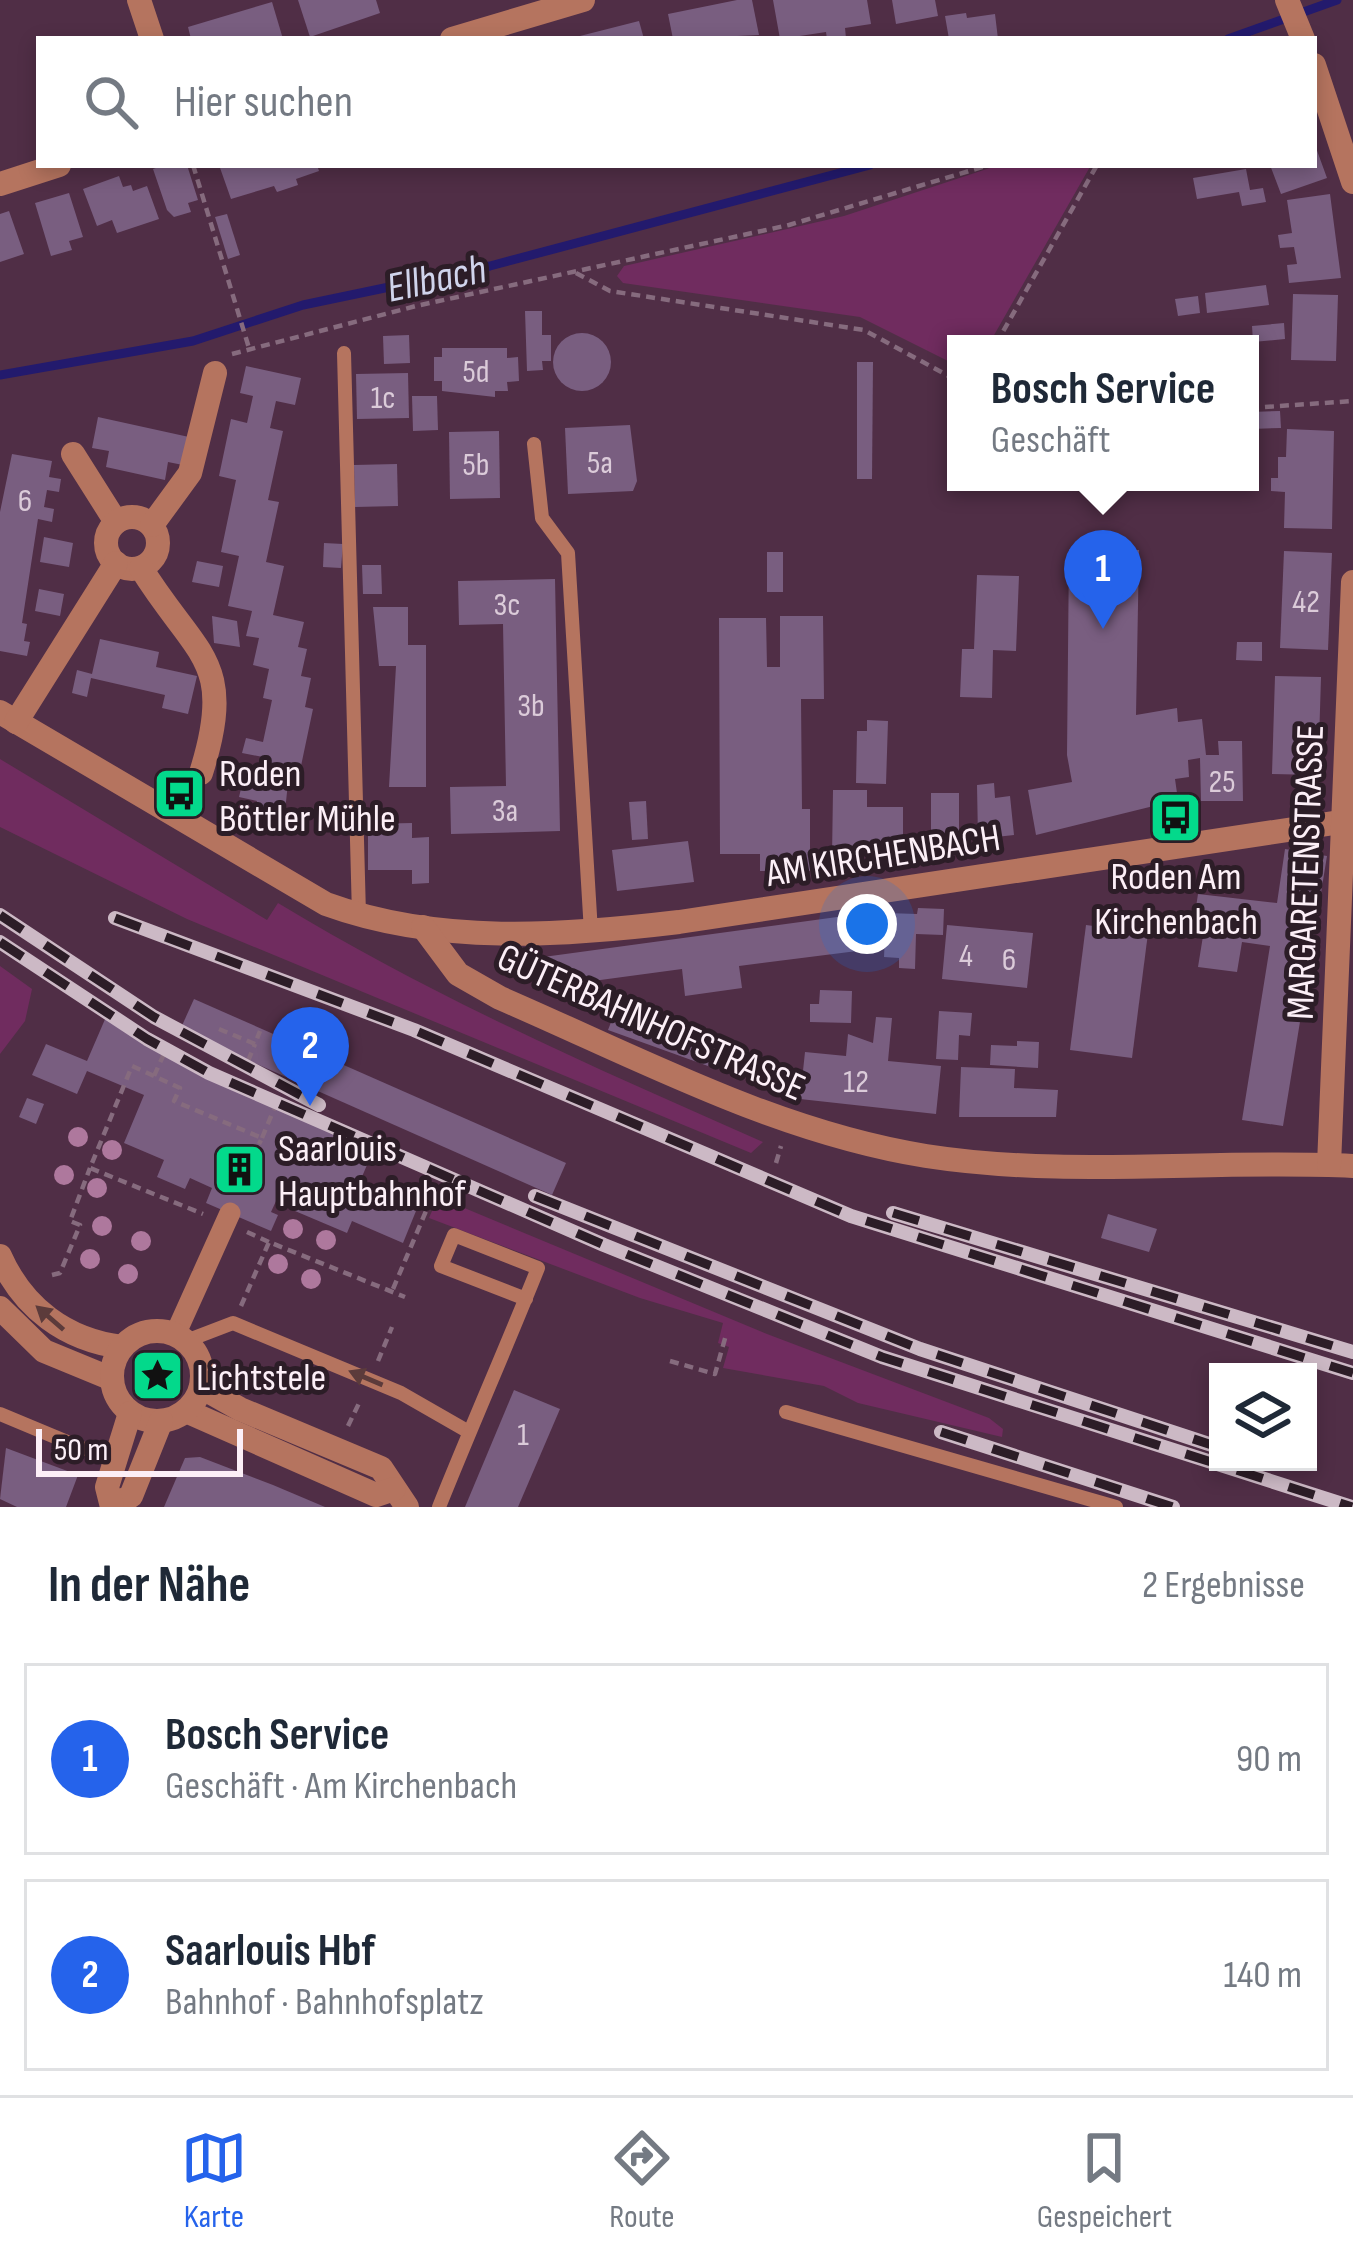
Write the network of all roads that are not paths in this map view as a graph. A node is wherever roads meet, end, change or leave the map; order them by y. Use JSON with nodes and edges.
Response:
{"nodes":[{"id":1,"x":139,"y":0,"type":"edge"},
{"id":2,"x":583,"y":0,"type":"edge"},
{"id":3,"x":1287,"y":0,"type":"edge"},
{"id":4,"x":1301,"y":34,"type":"edge"},
{"id":5,"x":151,"y":36,"type":"edge"},
{"id":6,"x":462,"y":36,"type":"edge"},
{"id":7,"x":1317,"y":74,"type":"edge"},
{"id":8,"x":49,"y":168,"type":"edge"},
{"id":9,"x":1353,"y":182,"type":"edge"},
{"id":10,"x":0,"y":184,"type":"edge"},
{"id":11,"x":344,"y":353,"type":"dead end"},
{"id":12,"x":214,"y":373,"type":"road end"},
{"id":13,"x":534,"y":444,"type":"dead end"},
{"id":14,"x":74,"y":454,"type":"dead end"},
{"id":15,"x":116,"y":521,"type":"junction"},
{"id":16,"x":152,"y":525,"type":"junction"},
{"id":17,"x":128,"y":566,"type":"junction"},
{"id":18,"x":1353,"y":582,"type":"edge"},
{"id":19,"x":8,"y":717,"type":"edge"},
{"id":20,"x":201,"y":773,"type":"dead end"},
{"id":21,"x":1347,"y":820,"type":"edge"},
{"id":22,"x":359,"y":916,"type":"junction"},
{"id":23,"x":423,"y":926,"type":"junction"},
{"id":24,"x":591,"y":932,"type":"junction"},
{"id":25,"x":1341,"y":1166,"type":"edge"},
{"id":26,"x":228,"y":1218,"type":"road end"},
{"id":27,"x":0,"y":1256,"type":"edge"},
{"id":28,"x":526,"y":1299,"type":"junction"},
{"id":29,"x":0,"y":1308,"type":"edge"},
{"id":30,"x":180,"y":1338,"type":"junction"},
{"id":31,"x":122,"y":1347,"type":"junction"},
{"id":32,"x":112,"y":1379,"type":"junction"},
{"id":33,"x":201,"y":1387,"type":"junction"},
{"id":34,"x":186,"y":1411,"type":"junction"},
{"id":35,"x":786,"y":1412,"type":"dead end"},
{"id":36,"x":130,"y":1413,"type":"junction"},
{"id":37,"x":0,"y":1414,"type":"edge"},
{"id":38,"x":160,"y":1421,"type":"junction"},
{"id":39,"x":469,"y":1432,"type":"junction"},
{"id":40,"x":84,"y":1449,"type":"dead end"},
{"id":41,"x":401,"y":1498,"type":"edge"},
{"id":42,"x":112,"y":1506,"type":"edge"},
{"id":43,"x":439,"y":1507,"type":"edge"},
{"id":44,"x":1116,"y":1507,"type":"edge"}],
"edges":[{"from":1,"to":5,"type":"street"},
{"from":2,"to":6,"type":"street"},
{"from":3,"to":4,"type":"street"},
{"from":7,"to":9,"type":"street"},
{"from":8,"to":10,"type":"street"},
{"from":11,"to":22,"type":"lane"},
{"from":12,"to":16,"type":"street"},
{"from":13,"to":24,"type":"lane"},
{"from":14,"to":15,"type":"street"},
{"from":15,"to":16,"type":"street"},
{"from":15,"to":17,"type":"street"},
{"from":16,"to":17,"type":"street"},
{"from":17,"to":19,"type":"street"},
{"from":17,"to":20,"type":"street"},
{"from":18,"to":21,"type":"street","name":"MARGARETENSTRASSE"},
{"from":19,"to":22,"type":"street"},
{"from":21,"to":24,"type":"street","name":"AM KIRCHENBACH"},
{"from":21,"to":25,"type":"street","name":"MARGARETENSTRASSE"},
{"from":22,"to":23,"type":"street"},
{"from":23,"to":24,"type":"street","name":"AM KIRCHENBACH"},
{"from":23,"to":25,"type":"street","name":"GÜTERBAHNHOFSTRASSE"},
{"from":26,"to":30,"type":"street"},
{"from":31,"to":27,"type":"street","one_way":true},
{"from":28,"to":28,"type":"lane"},
{"from":28,"to":39,"type":"lane"},
{"from":29,"to":32,"type":"street"},
{"from":30,"to":31,"type":"street"},
{"from":30,"to":33,"type":"street"},
{"from":39,"to":30,"type":"lane","one_way":true},
{"from":31,"to":32,"type":"street"},
{"from":32,"to":36,"type":"street"},
{"from":33,"to":34,"type":"street"},
{"from":33,"to":41,"type":"street"},
{"from":34,"to":38,"type":"street"},
{"from":34,"to":41,"type":"street"},
{"from":35,"to":44,"type":"lane"},
{"from":36,"to":38,"type":"street"},
{"from":36,"to":42,"type":"street"},
{"from":37,"to":40,"type":"lane"},
{"from":38,"to":42,"type":"street"},
{"from":39,"to":43,"type":"lane"}]}
